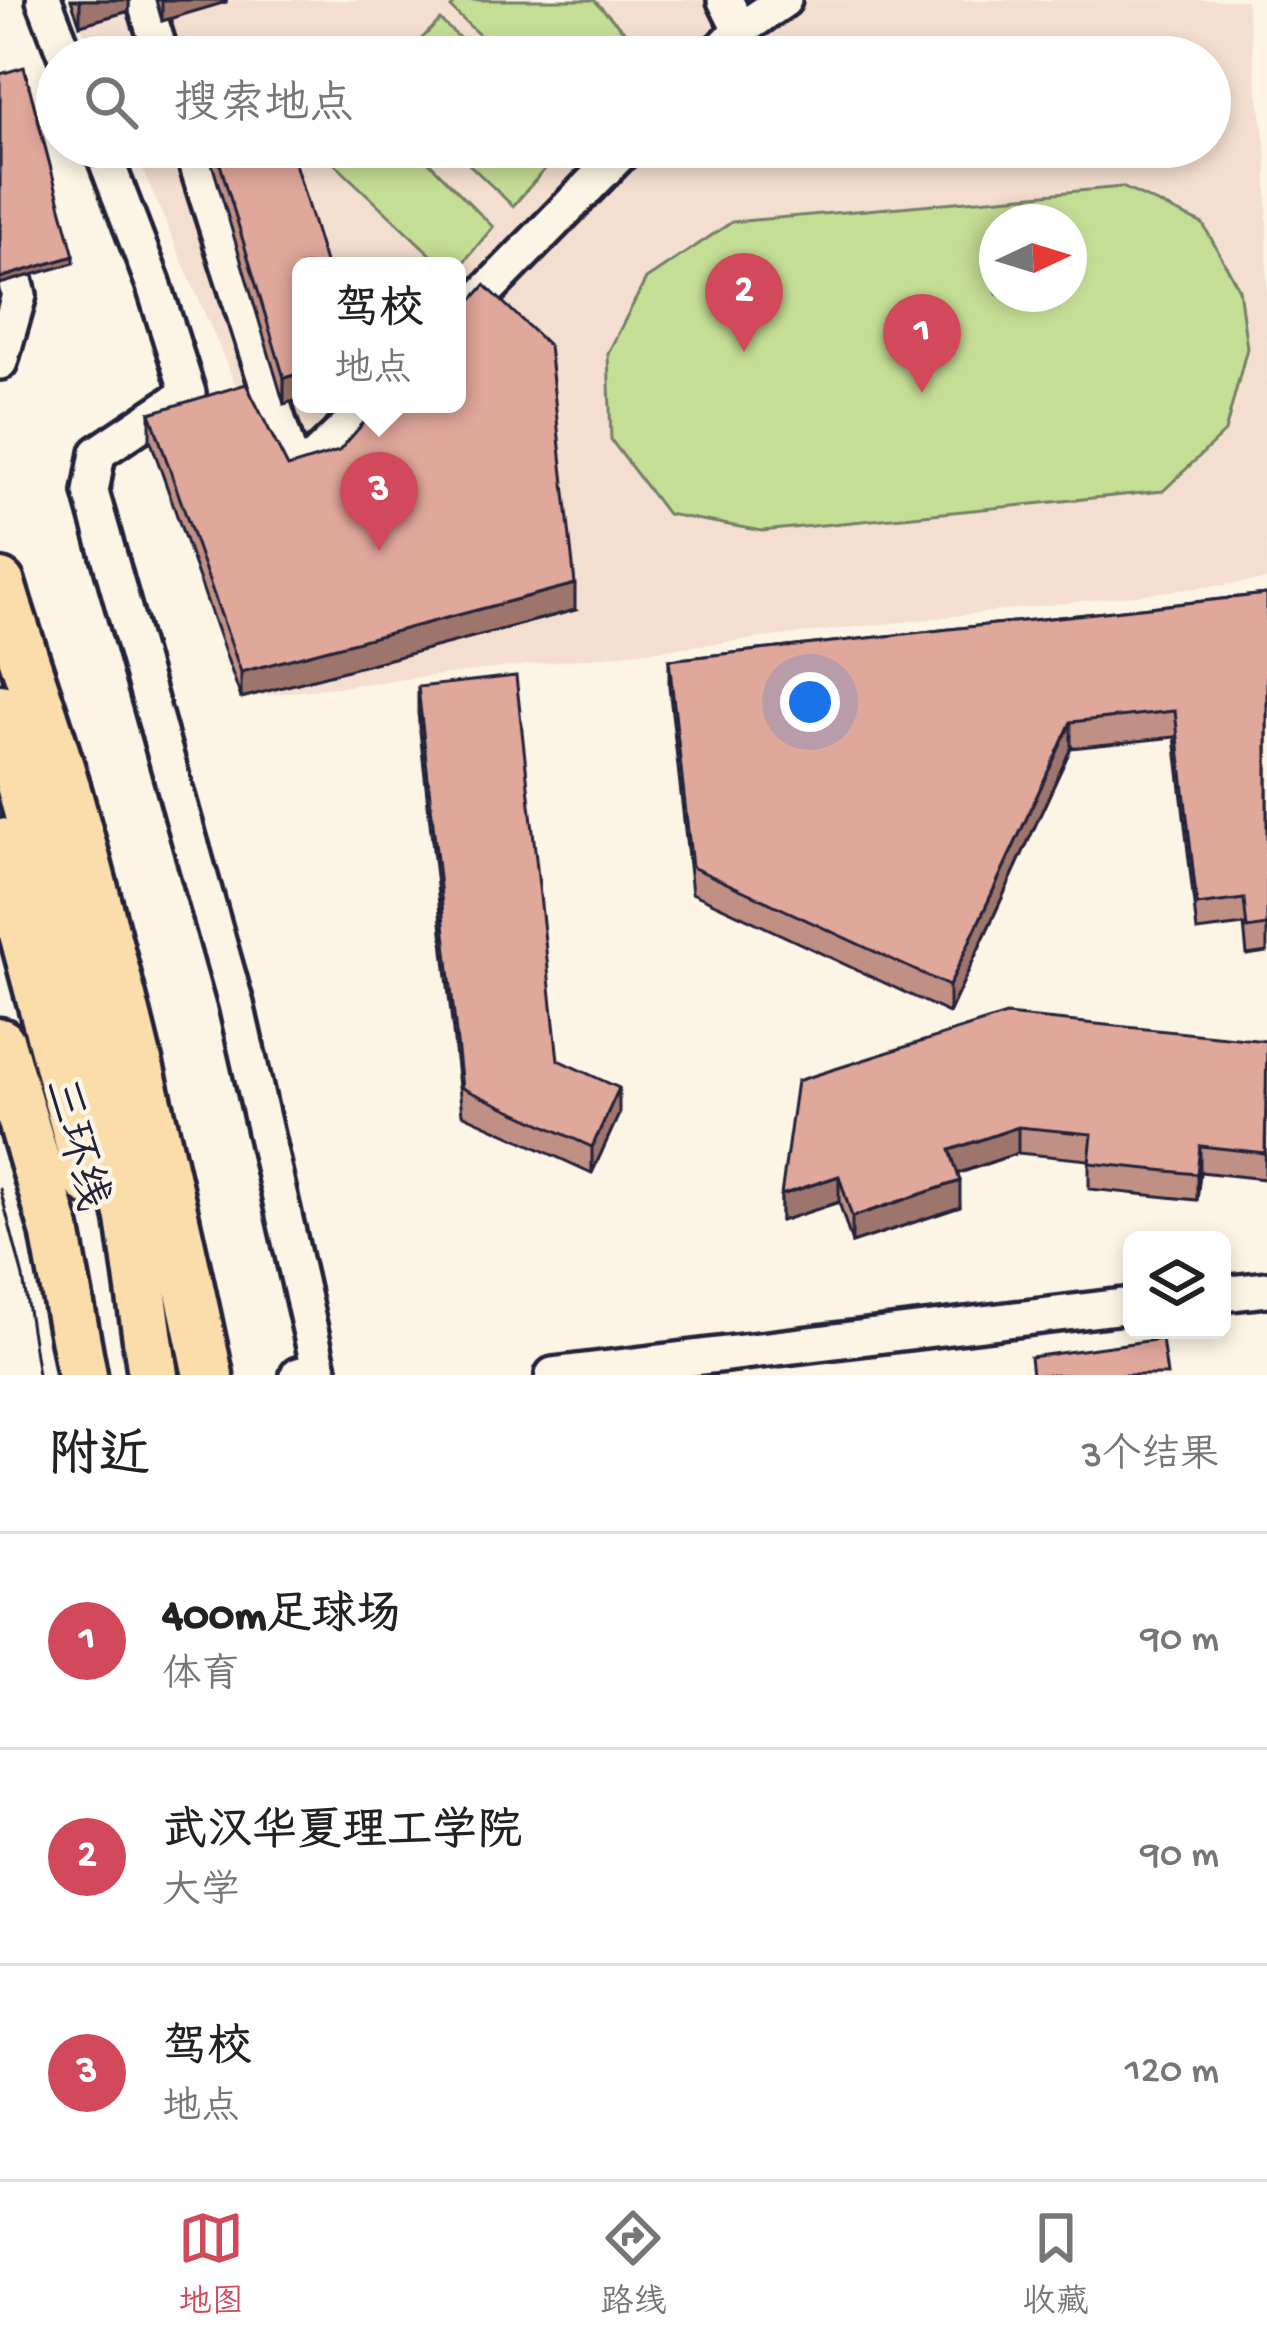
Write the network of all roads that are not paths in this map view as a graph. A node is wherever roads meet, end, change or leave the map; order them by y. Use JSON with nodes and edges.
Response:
{"nodes":[{"id":1,"x":44,"y":0,"type":"edge"},
{"id":2,"x":144,"y":0,"type":"edge"},
{"id":3,"x":784,"y":0,"type":"edge"},
{"id":4,"x":733,"y":15,"type":"edge"},
{"id":5,"x":58,"y":36,"type":"edge"},
{"id":6,"x":155,"y":36,"type":"edge"},
{"id":7,"x":109,"y":168,"type":"edge"},
{"id":8,"x":198,"y":168,"type":"edge"},
{"id":9,"x":606,"y":168,"type":"edge"},
{"id":10,"x":0,"y":223,"type":"edge"},
{"id":11,"x":466,"y":312,"type":"edge"},
{"id":12,"x":0,"y":362,"type":"edge"},
{"id":13,"x":362,"y":413,"type":"edge"},
{"id":14,"x":0,"y":584,"type":"edge"},
{"id":15,"x":0,"y":649,"type":"edge"},
{"id":16,"x":0,"y":710,"type":"edge"},
{"id":17,"x":17,"y":838,"type":"edge"},
{"id":18,"x":0,"y":1043,"type":"edge"},
{"id":19,"x":78,"y":1225,"type":"junction"},
{"id":20,"x":1267,"y":1289,"type":"edge"},
{"id":21,"x":1231,"y":1293,"type":"edge"},
{"id":22,"x":1123,"y":1306,"type":"edge"},
{"id":23,"x":82,"y":1375,"type":"edge"},
{"id":24,"x":130,"y":1375,"type":"edge"},
{"id":25,"x":153,"y":1375,"type":"edge"},
{"id":26,"x":208,"y":1375,"type":"edge"},
{"id":27,"x":298,"y":1375,"type":"edge"},
{"id":28,"x":553,"y":1375,"type":"edge"}],
"edges":[{"from":1,"to":5,"type":"street"},
{"from":2,"to":6,"type":"street"},
{"from":3,"to":4,"type":"street"},
{"from":7,"to":27,"type":"street"},
{"from":8,"to":13,"type":"street"},
{"from":9,"to":11,"type":"street"},
{"from":10,"to":12,"type":"street"},
{"from":14,"to":26,"type":"highway"},
{"from":15,"to":17,"type":"highway"},
{"from":16,"to":17,"type":"highway"},
{"from":17,"to":19,"type":"highway","name":"三环线"},
{"from":17,"to":25,"type":"highway"},
{"from":18,"to":19,"type":"highway","name":"三环线"},
{"from":19,"to":23,"type":"highway","name":"三环线"},
{"from":19,"to":24,"type":"highway","name":"三环线"},
{"from":20,"to":21,"type":"street"},
{"from":22,"to":28,"type":"street"}]}
